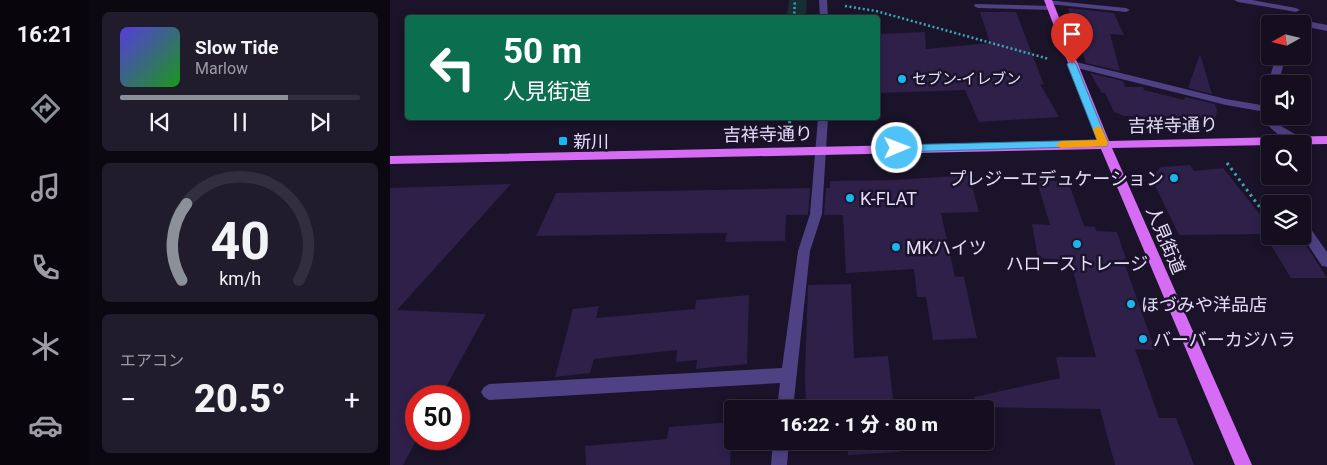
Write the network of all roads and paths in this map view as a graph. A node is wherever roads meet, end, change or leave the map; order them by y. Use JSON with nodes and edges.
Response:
{"nodes":[{"id":1,"x":795,"y":0,"type":"edge"},
{"id":2,"x":1238,"y":0,"type":"edge"},
{"id":3,"x":1299,"y":0,"type":"edge"},
{"id":4,"x":822,"y":2,"type":"edge"},
{"id":5,"x":1050,"y":3,"type":"edge"},
{"id":6,"x":978,"y":6,"type":"dead end"},
{"id":7,"x":1126,"y":10,"type":"dead end"},
{"id":8,"x":1296,"y":10,"type":"junction"},
{"id":9,"x":794,"y":15,"type":"edge"},
{"id":10,"x":824,"y":15,"type":"edge"},
{"id":11,"x":1294,"y":15,"type":"edge"},
{"id":12,"x":1311,"y":25,"type":"edge"},
{"id":13,"x":1327,"y":28,"type":"edge"},
{"id":14,"x":1072,"y":64,"type":"junction"},
{"id":15,"x":1261,"y":108,"type":"edge"},
{"id":16,"x":790,"y":120,"type":"edge"},
{"id":17,"x":823,"y":120,"type":"edge"},
{"id":18,"x":1274,"y":125,"type":"edge"},
{"id":19,"x":789,"y":133,"type":"dead end"},
{"id":20,"x":1290,"y":135,"type":"edge"},
{"id":21,"x":1311,"y":140,"type":"edge"},
{"id":22,"x":1327,"y":140,"type":"edge"},
{"id":23,"x":1261,"y":141,"type":"edge"},
{"id":24,"x":1104,"y":143,"type":"junction"},
{"id":25,"x":821,"y":150,"type":"junction"},
{"id":26,"x":390,"y":160,"type":"edge"},
{"id":27,"x":1225,"y":161,"type":"dead end"},
{"id":28,"x":1261,"y":209,"type":"edge"},
{"id":29,"x":1311,"y":238,"type":"edge"},
{"id":30,"x":1327,"y":262,"type":"edge"},
{"id":31,"x":788,"y":375,"type":"junction"},
{"id":32,"x":490,"y":392,"type":"dead end"},
{"id":33,"x":786,"y":400,"type":"edge"},
{"id":34,"x":781,"y":450,"type":"edge"},
{"id":35,"x":779,"y":465,"type":"edge"},
{"id":36,"x":1244,"y":465,"type":"edge"}],
"edges":[{"from":1,"to":9,"type":"path"},
{"from":2,"to":8,"type":"street"},
{"from":3,"to":8,"type":"street"},
{"from":4,"to":10,"type":"street"},
{"from":4,"to":14,"type":"path"},
{"from":5,"to":6,"type":"street"},
{"from":5,"to":7,"type":"street"},
{"from":5,"to":14,"type":"main road","name":"人見街道"},
{"from":8,"to":11,"type":"street"},
{"from":12,"to":13,"type":"street"},
{"from":14,"to":15,"type":"street"},
{"from":14,"to":24,"type":"main road","name":"人見街道"},
{"from":16,"to":19,"type":"path"},
{"from":17,"to":25,"type":"street"},
{"from":18,"to":20,"type":"street"},
{"from":21,"to":22,"type":"main road","name":"吉祥寺通り"},
{"from":23,"to":24,"type":"main road","name":"吉祥寺通り"},
{"from":24,"to":25,"type":"main road","name":"吉祥寺通り"},
{"from":24,"to":36,"type":"main road","name":"人見街道"},
{"from":25,"to":26,"type":"main road","name":"吉祥寺通り"},
{"from":25,"to":31,"type":"street"},
{"from":27,"to":28,"type":"path"},
{"from":29,"to":30,"type":"street"},
{"from":31,"to":32,"type":"street"},
{"from":31,"to":33,"type":"street"},
{"from":34,"to":35,"type":"street"}]}
